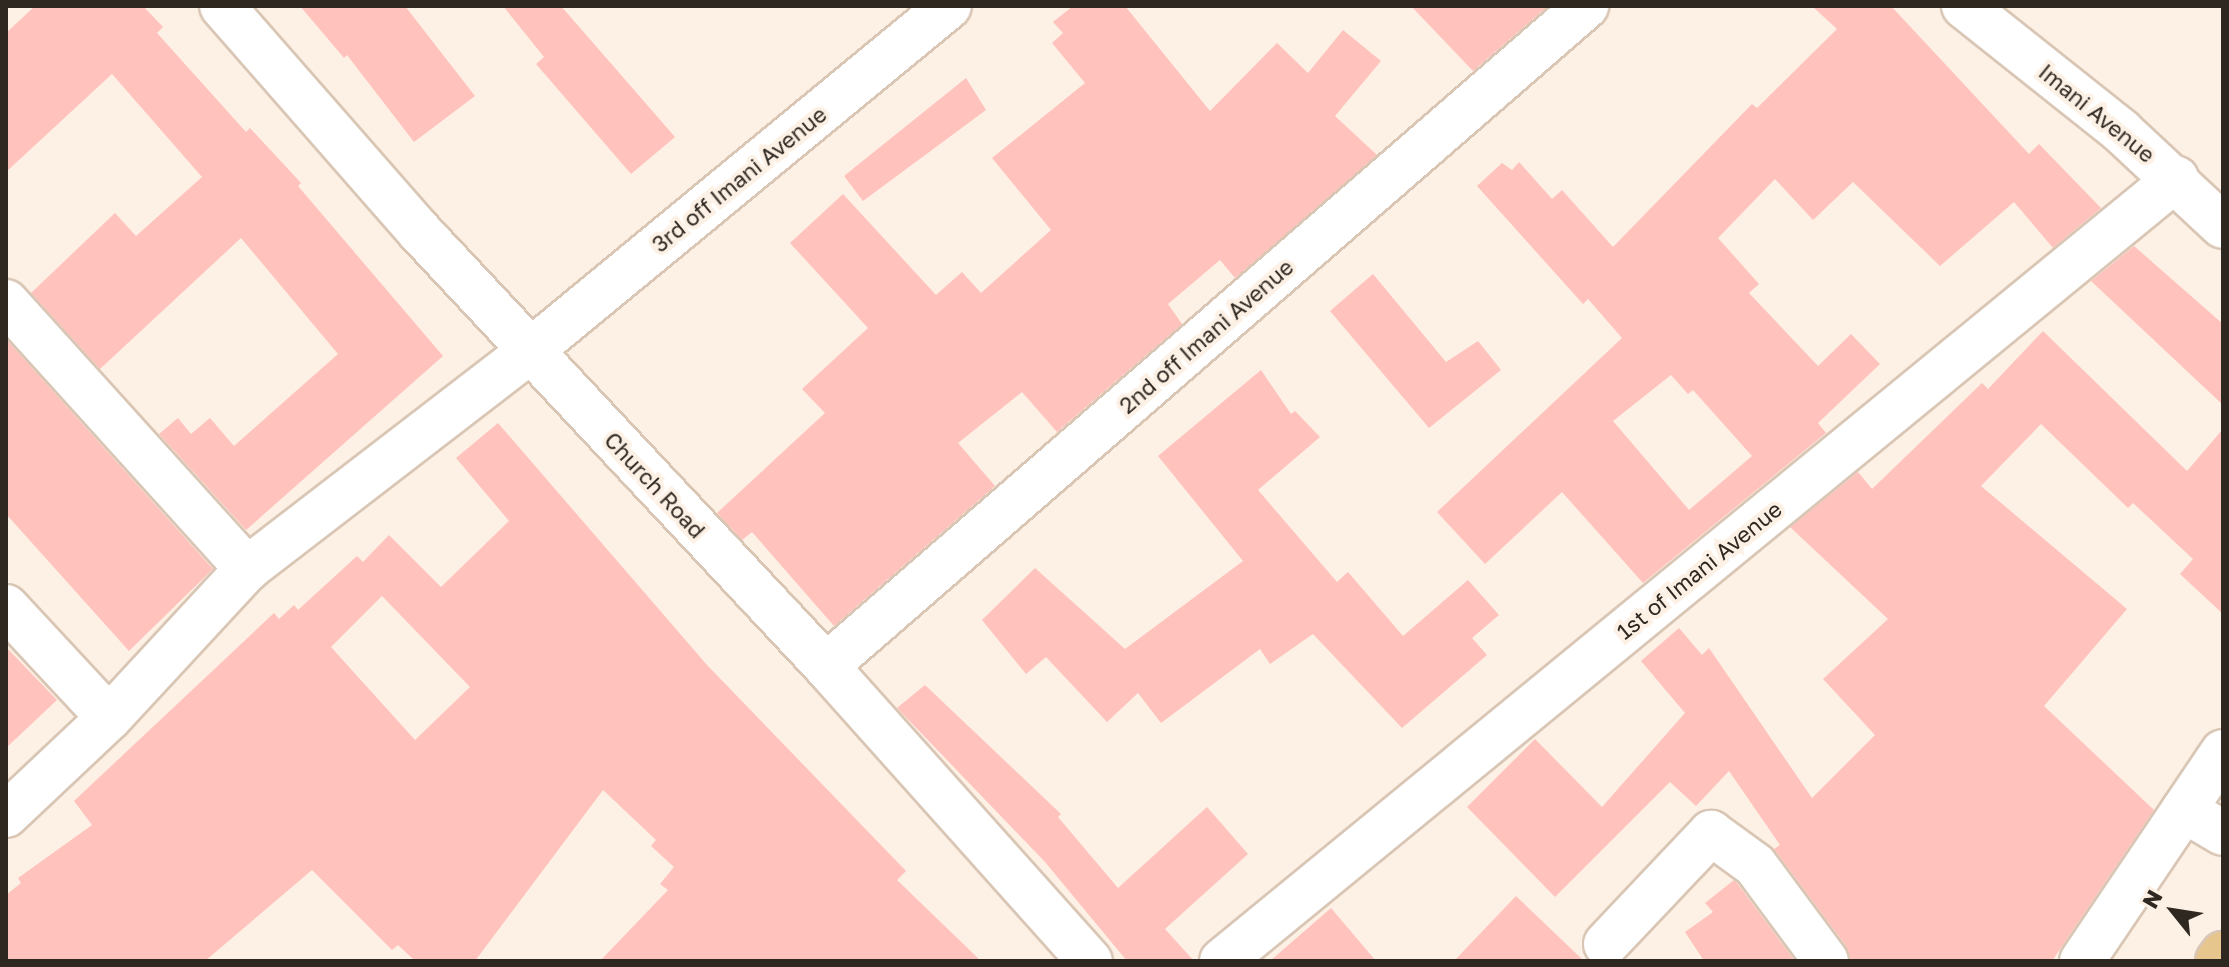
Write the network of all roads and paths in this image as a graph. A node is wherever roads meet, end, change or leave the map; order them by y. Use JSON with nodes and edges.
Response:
{"nodes":[{"id":1,"x":222,"y":6,"type":"edge"},
{"id":2,"x":949,"y":6,"type":"edge"},
{"id":3,"x":1586,"y":6,"type":"edge"},
{"id":4,"x":1964,"y":6,"type":"edge"},
{"id":5,"x":2176,"y":179,"type":"junction"},
{"id":6,"x":2223,"y":226,"type":"edge"},
{"id":7,"x":6,"y":302,"type":"edge"},
{"id":8,"x":529,"y":352,"type":"junction"},
{"id":9,"x":247,"y":569,"type":"junction"},
{"id":10,"x":6,"y":607,"type":"edge"},
{"id":11,"x":826,"y":666,"type":"junction"},
{"id":12,"x":109,"y":718,"type":"junction"},
{"id":13,"x":2223,"y":752,"type":"edge"},
{"id":14,"x":2184,"y":810,"type":"junction"},
{"id":15,"x":6,"y":815,"type":"edge"},
{"id":16,"x":2223,"y":833,"type":"edge"},
{"id":17,"x":1606,"y":944,"type":"dead end"},
{"id":18,"x":2223,"y":954,"type":"edge"},
{"id":19,"x":1090,"y":961,"type":"edge"},
{"id":20,"x":1222,"y":961,"type":"edge"},
{"id":21,"x":1826,"y":961,"type":"edge"},
{"id":22,"x":2082,"y":961,"type":"edge"},
{"id":23,"x":2218,"y":961,"type":"edge"}],
"edges":[{"from":1,"to":8,"type":"street","name":"Church Road"},
{"from":2,"to":8,"type":"street","name":"3rd off Imani Avenue"},
{"from":3,"to":11,"type":"street","name":"2nd off Imani Avenue"},
{"from":4,"to":5,"type":"street","name":"Imani Avenue"},
{"from":5,"to":6,"type":"street","name":"Imani Avenue"},
{"from":5,"to":20,"type":"street","name":"1st of Imani Avenue"},
{"from":7,"to":9,"type":"street"},
{"from":8,"to":9,"type":"street","name":"3rd off Imani Avenue"},
{"from":8,"to":11,"type":"street","name":"Church Road"},
{"from":9,"to":12,"type":"street","name":"3rd off Imani Avenue"},
{"from":10,"to":12,"type":"street"},
{"from":11,"to":19,"type":"street","name":"Church Road"},
{"from":12,"to":15,"type":"street","name":"3rd off Imani Avenue"},
{"from":13,"to":14,"type":"street"},
{"from":14,"to":16,"type":"street"},
{"from":14,"to":22,"type":"street"},
{"from":17,"to":21,"type":"street"},
{"from":18,"to":23,"type":"highway"}]}
